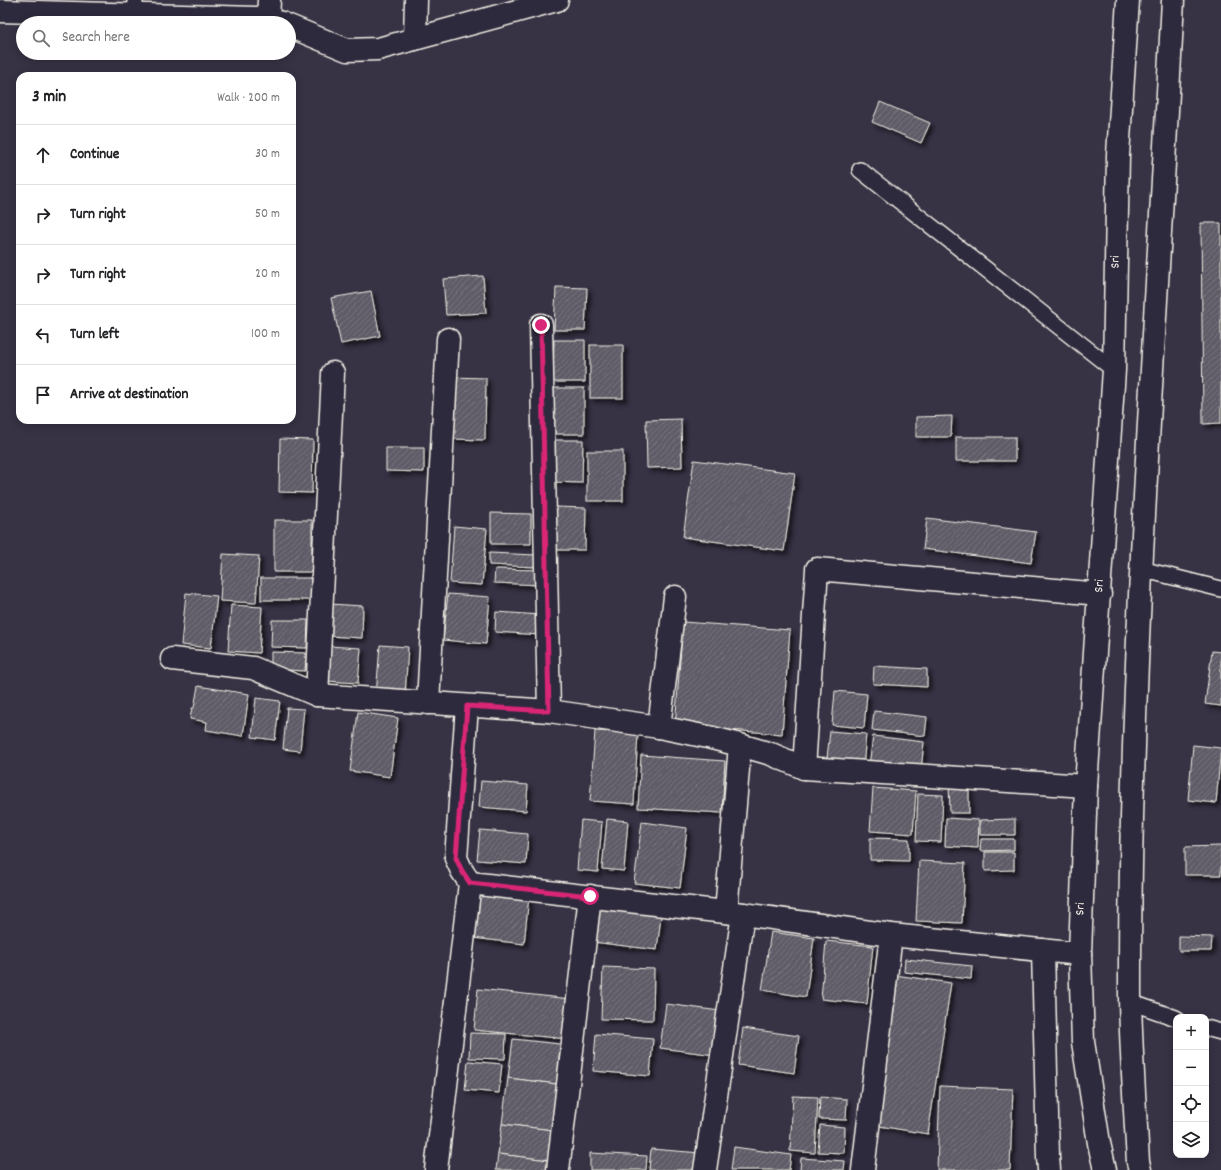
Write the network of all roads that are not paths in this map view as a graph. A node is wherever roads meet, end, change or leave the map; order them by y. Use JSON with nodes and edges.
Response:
{"nodes":[{"id":1,"x":416,"y":0,"type":"edge"},
{"id":2,"x":1128,"y":0,"type":"edge"},
{"id":3,"x":1173,"y":0,"type":"edge"},
{"id":4,"x":548,"y":1,"type":"edge"},
{"id":5,"x":135,"y":7,"type":"edge"},
{"id":6,"x":0,"y":11,"type":"edge"},
{"id":7,"x":234,"y":16,"type":"edge"},
{"id":8,"x":296,"y":29,"type":"edge"},
{"id":9,"x":415,"y":39,"type":"junction"},
{"id":10,"x":860,"y":170,"type":"dead end"},
{"id":11,"x":541,"y":325,"type":"dead end"},
{"id":12,"x":448,"y":339,"type":"dead end"},
{"id":13,"x":1114,"y":370,"type":"junction"},
{"id":14,"x":333,"y":373,"type":"dead end"},
{"id":15,"x":1141,"y":569,"type":"junction"},
{"id":16,"x":1221,"y":589,"type":"edge"},
{"id":17,"x":1100,"y":594,"type":"junction"},
{"id":18,"x":675,"y":597,"type":"dead end"},
{"id":19,"x":172,"y":660,"type":"dead end"},
{"id":20,"x":317,"y":695,"type":"junction"},
{"id":21,"x":428,"y":703,"type":"junction"},
{"id":22,"x":467,"y":706,"type":"junction"},
{"id":23,"x":549,"y":711,"type":"junction"},
{"id":24,"x":659,"y":727,"type":"junction"},
{"id":25,"x":740,"y":745,"type":"junction"},
{"id":26,"x":804,"y":768,"type":"junction"},
{"id":27,"x":1086,"y":786,"type":"junction"},
{"id":28,"x":470,"y":883,"type":"junction"},
{"id":29,"x":590,"y":896,"type":"junction"},
{"id":30,"x":735,"y":913,"type":"junction"},
{"id":31,"x":891,"y":935,"type":"junction"},
{"id":32,"x":1043,"y":950,"type":"junction"},
{"id":33,"x":1080,"y":954,"type":"junction"},
{"id":34,"x":1130,"y":1002,"type":"junction"},
{"id":35,"x":1173,"y":1017,"type":"edge"},
{"id":36,"x":1209,"y":1029,"type":"edge"},
{"id":37,"x":1221,"y":1032,"type":"edge"},
{"id":38,"x":436,"y":1170,"type":"edge"},
{"id":39,"x":558,"y":1170,"type":"edge"},
{"id":40,"x":705,"y":1170,"type":"edge"},
{"id":41,"x":863,"y":1170,"type":"edge"},
{"id":42,"x":1049,"y":1170,"type":"edge"},
{"id":43,"x":1105,"y":1170,"type":"edge"},
{"id":44,"x":1140,"y":1170,"type":"edge"}],
"edges":[{"from":1,"to":9,"type":"main road"},
{"from":2,"to":13,"type":"main road","name":"Sri"},
{"from":3,"to":15,"type":"main road"},
{"from":4,"to":9,"type":"main road"},
{"from":5,"to":6,"type":"main road"},
{"from":5,"to":7,"type":"main road"},
{"from":8,"to":9,"type":"main road"},
{"from":10,"to":13,"type":"lane"},
{"from":11,"to":23,"type":"main road"},
{"from":12,"to":21,"type":"main road"},
{"from":13,"to":17,"type":"main road","name":"Sri"},
{"from":14,"to":20,"type":"main road"},
{"from":15,"to":16,"type":"lane"},
{"from":15,"to":34,"type":"main road"},
{"from":17,"to":26,"type":"main road"},
{"from":17,"to":27,"type":"main road","name":"Sri"},
{"from":18,"to":24,"type":"main road"},
{"from":19,"to":20,"type":"main road"},
{"from":20,"to":21,"type":"main road"},
{"from":21,"to":22,"type":"main road"},
{"from":22,"to":23,"type":"main road"},
{"from":22,"to":28,"type":"main road"},
{"from":23,"to":24,"type":"main road"},
{"from":24,"to":25,"type":"main road"},
{"from":25,"to":26,"type":"main road"},
{"from":25,"to":30,"type":"main road"},
{"from":26,"to":27,"type":"main road"},
{"from":27,"to":33,"type":"main road","name":"Sri"},
{"from":28,"to":29,"type":"main road"},
{"from":28,"to":38,"type":"main road"},
{"from":29,"to":30,"type":"main road"},
{"from":29,"to":39,"type":"main road"},
{"from":30,"to":31,"type":"main road"},
{"from":30,"to":40,"type":"main road"},
{"from":31,"to":32,"type":"main road"},
{"from":31,"to":41,"type":"main road"},
{"from":32,"to":33,"type":"main road"},
{"from":32,"to":42,"type":"main road"},
{"from":33,"to":43,"type":"main road","name":"Sri"},
{"from":34,"to":35,"type":"lane"},
{"from":34,"to":44,"type":"main road"},
{"from":36,"to":37,"type":"lane"}]}
